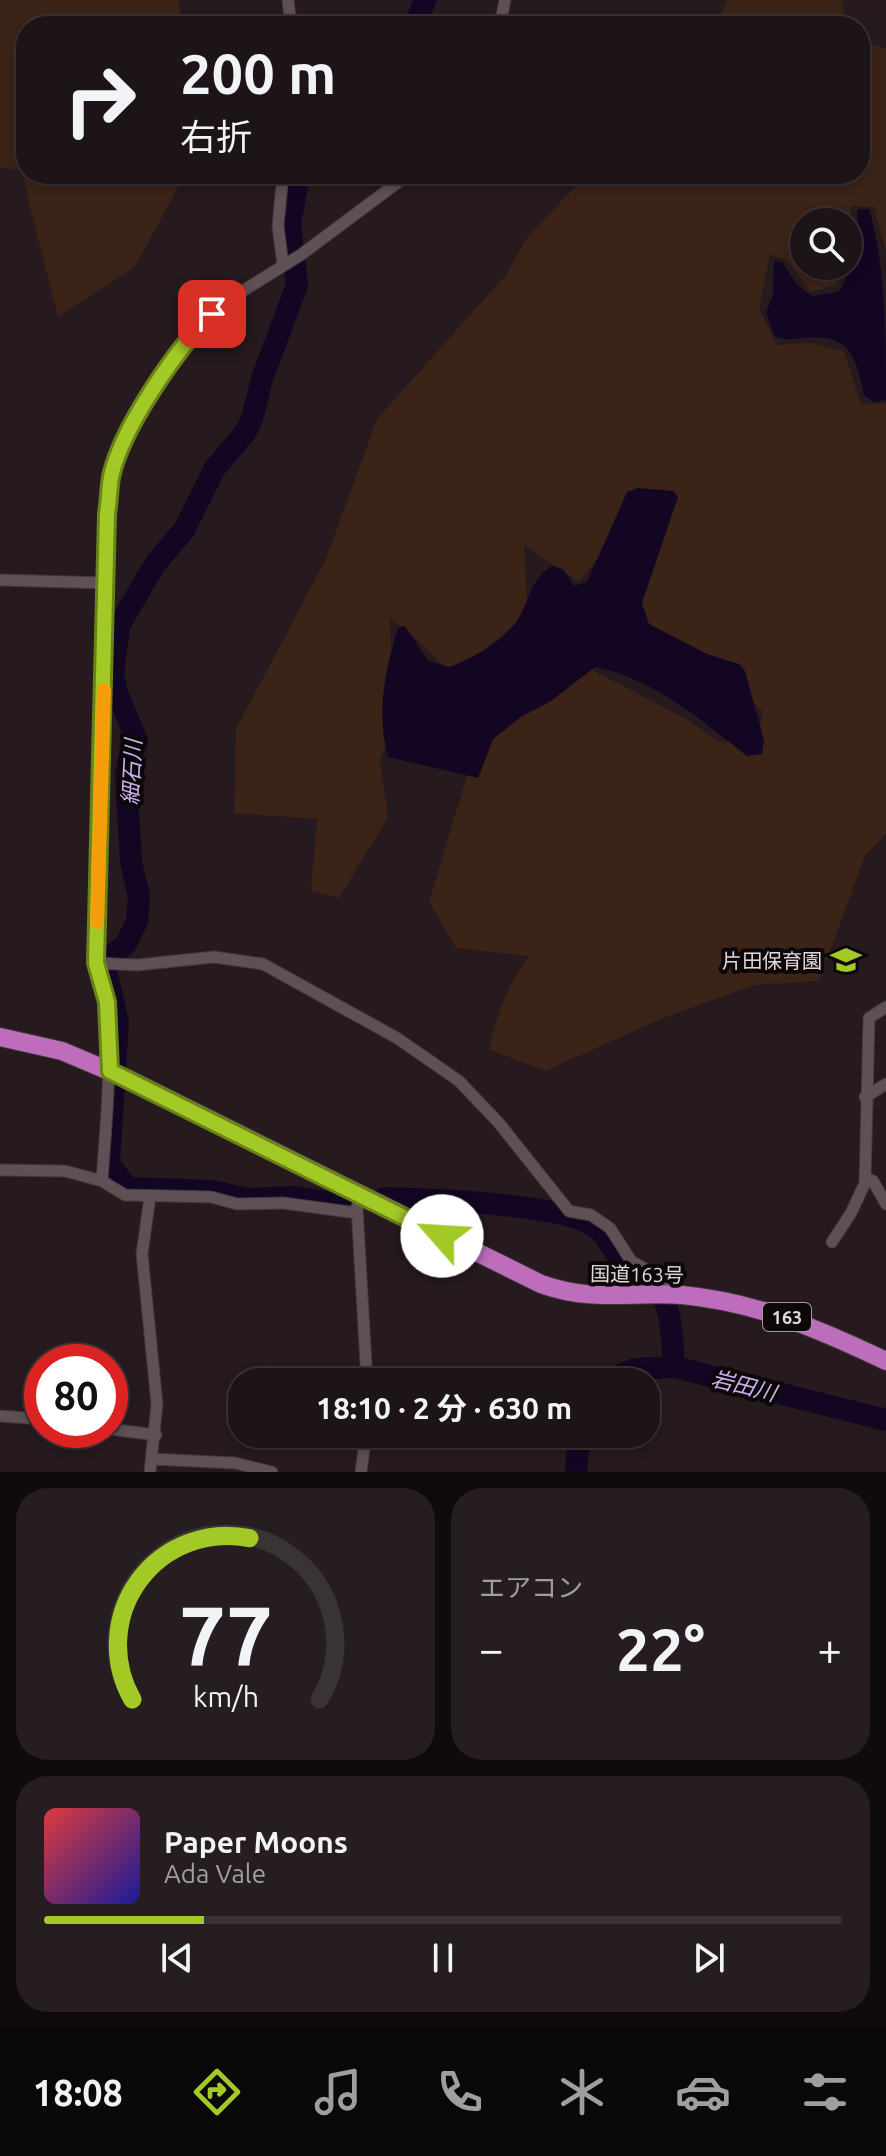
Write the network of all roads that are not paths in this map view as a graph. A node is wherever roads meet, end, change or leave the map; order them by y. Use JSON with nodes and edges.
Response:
{"nodes":[{"id":1,"x":282,"y":184,"type":"edge"},
{"id":2,"x":396,"y":184,"type":"edge"},
{"id":3,"x":286,"y":264,"type":"junction"},
{"id":4,"x":0,"y":580,"type":"edge"},
{"id":5,"x":106,"y":583,"type":"junction"},
{"id":6,"x":98,"y":963,"type":"junction"},
{"id":7,"x":886,"y":1007,"type":"edge"},
{"id":8,"x":0,"y":1037,"type":"edge"},
{"id":9,"x":110,"y":1071,"type":"junction"},
{"id":10,"x":886,"y":1084,"type":"edge"},
{"id":11,"x":865,"y":1097,"type":"junction"},
{"id":12,"x":0,"y":1170,"type":"edge"},
{"id":13,"x":865,"y":1178,"type":"junction"},
{"id":14,"x":102,"y":1181,"type":"junction"},
{"id":15,"x":150,"y":1197,"type":"junction"},
{"id":16,"x":357,"y":1204,"type":"junction"},
{"id":17,"x":886,"y":1204,"type":"edge"},
{"id":18,"x":832,"y":1242,"type":"dead end"},
{"id":19,"x":676,"y":1295,"type":"junction"},
{"id":20,"x":886,"y":1361,"type":"edge"},
{"id":21,"x":366,"y":1368,"type":"edge"},
{"id":22,"x":0,"y":1416,"type":"edge"},
{"id":23,"x":24,"y":1418,"type":"edge"},
{"id":24,"x":128,"y":1431,"type":"edge"},
{"id":25,"x":156,"y":1435,"type":"junction"},
{"id":26,"x":364,"y":1448,"type":"edge"},
{"id":27,"x":151,"y":1466,"type":"edge"},
{"id":28,"x":272,"y":1472,"type":"edge"},
{"id":29,"x":361,"y":1472,"type":"edge"}],
"edges":[{"from":1,"to":3,"type":"street"},
{"from":2,"to":3,"type":"street"},
{"from":3,"to":5,"type":"street"},
{"from":4,"to":5,"type":"street"},
{"from":5,"to":6,"type":"street"},
{"from":6,"to":9,"type":"street"},
{"from":6,"to":19,"type":"street"},
{"from":7,"to":11,"type":"street"},
{"from":8,"to":9,"type":"highway","name":"国道163号","number":"163"},
{"from":9,"to":14,"type":"street"},
{"from":9,"to":16,"type":"highway","name":"国道163号","number":"163"},
{"from":10,"to":11,"type":"street"},
{"from":11,"to":13,"type":"street"},
{"from":12,"to":14,"type":"street"},
{"from":13,"to":17,"type":"street"},
{"from":13,"to":18,"type":"street"},
{"from":14,"to":15,"type":"street"},
{"from":15,"to":16,"type":"street"},
{"from":15,"to":25,"type":"street"},
{"from":16,"to":19,"type":"highway","name":"国道163号","number":"163"},
{"from":16,"to":21,"type":"street"},
{"from":19,"to":20,"type":"highway","name":"国道163号","number":"163"},
{"from":22,"to":23,"type":"street"},
{"from":24,"to":25,"type":"street"},
{"from":25,"to":27,"type":"street"},
{"from":26,"to":29,"type":"street"},
{"from":27,"to":28,"type":"street"}]}
